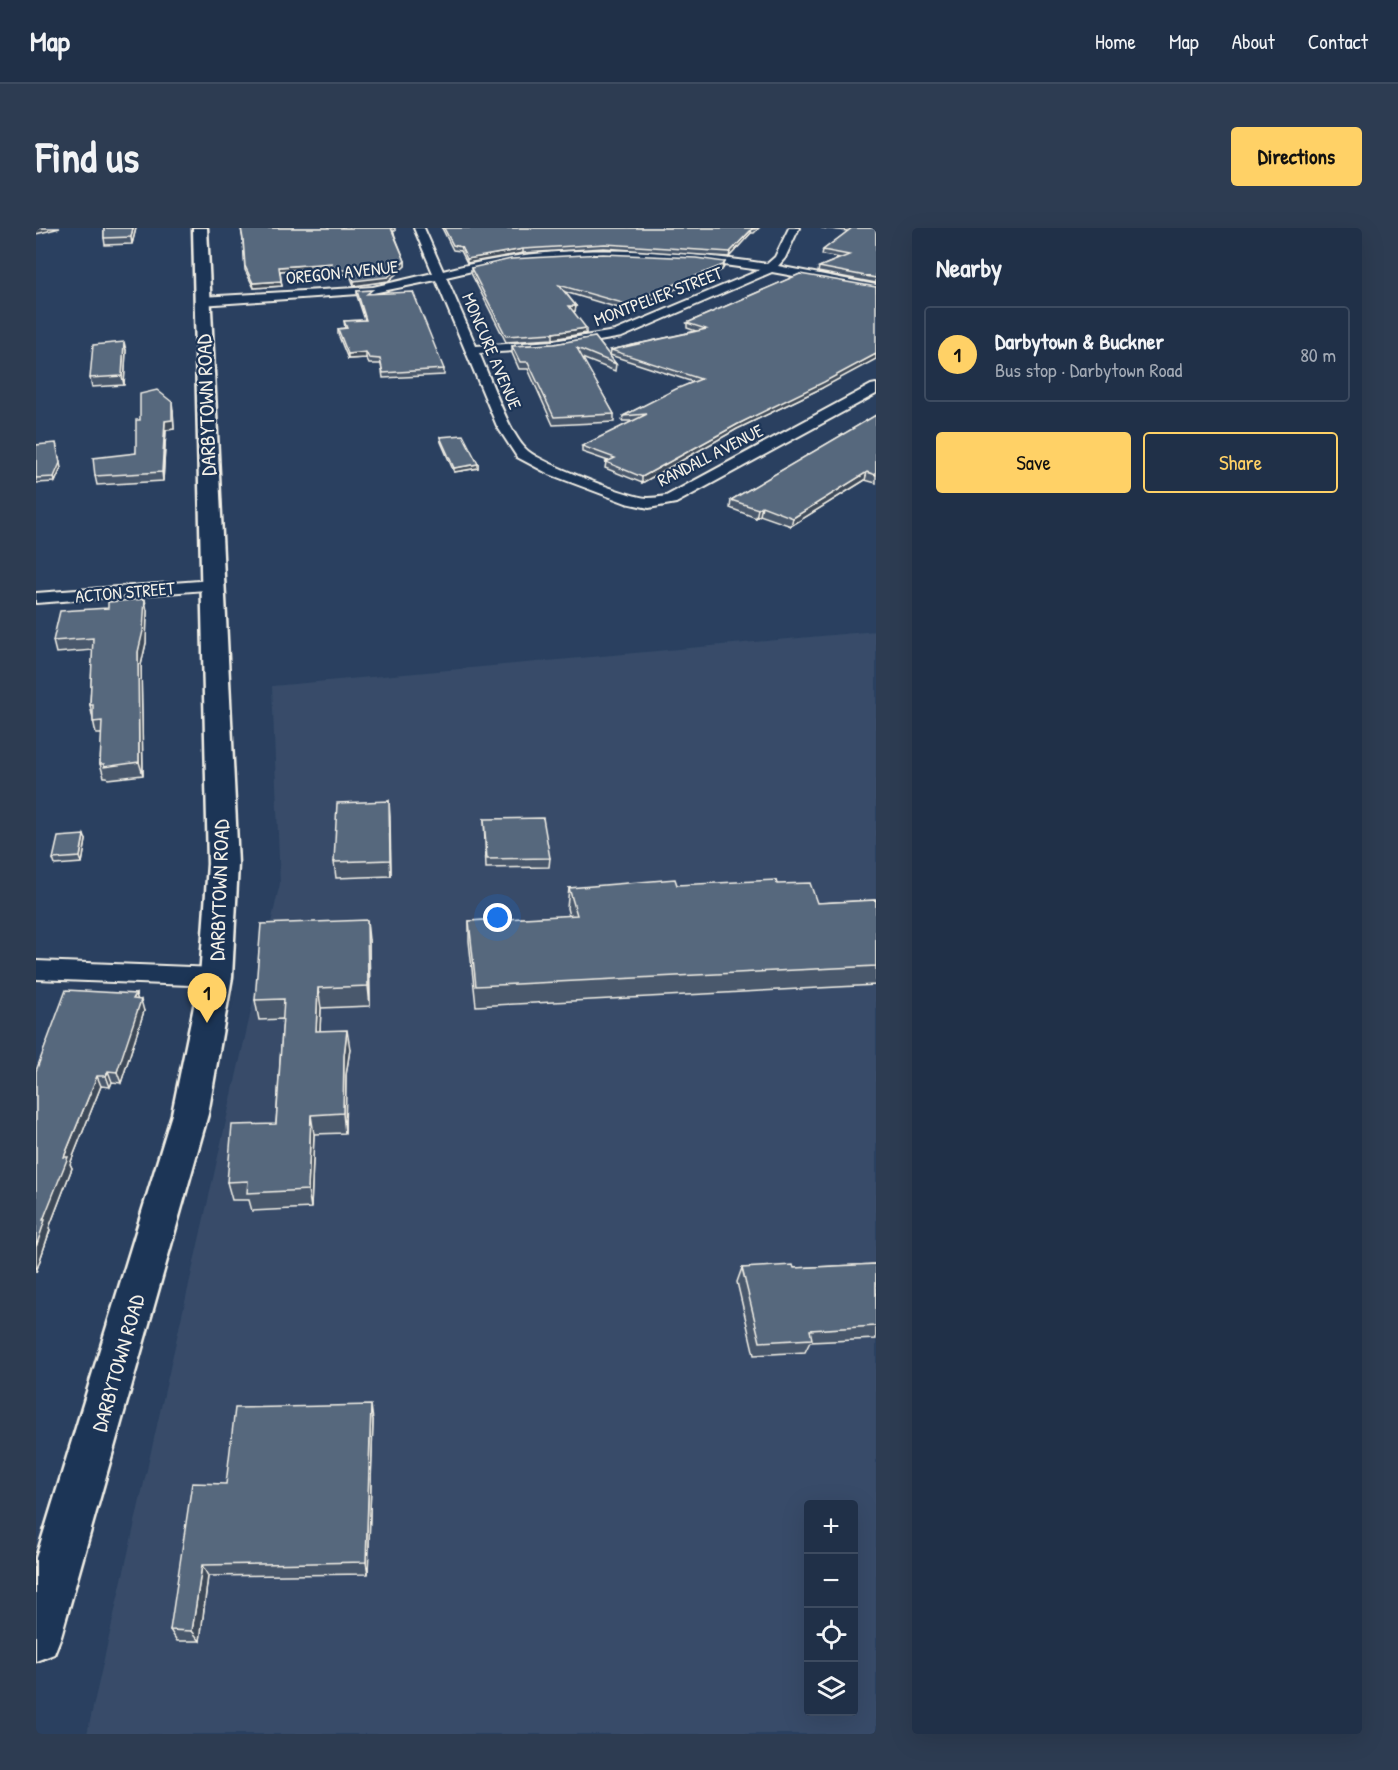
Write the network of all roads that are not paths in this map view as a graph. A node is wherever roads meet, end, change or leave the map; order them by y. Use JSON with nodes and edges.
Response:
{"nodes":[{"id":1,"x":200,"y":228,"type":"edge"},
{"id":2,"x":419,"y":228,"type":"edge"},
{"id":3,"x":794,"y":228,"type":"edge"},
{"id":4,"x":772,"y":268,"type":"junction"},
{"id":5,"x":438,"y":274,"type":"junction"},
{"id":6,"x":876,"y":288,"type":"edge"},
{"id":7,"x":201,"y":301,"type":"junction"},
{"id":8,"x":472,"y":350,"type":"junction"},
{"id":9,"x":876,"y":388,"type":"edge"},
{"id":10,"x":554,"y":471,"type":"joint"},
{"id":11,"x":213,"y":585,"type":"junction"},
{"id":12,"x":36,"y":598,"type":"edge"},
{"id":13,"x":36,"y":970,"type":"edge"},
{"id":14,"x":216,"y":977,"type":"junction"},
{"id":15,"x":36,"y":1636,"type":"edge"}],
"edges":[{"from":1,"to":7,"type":"main road","name":"DARBYTOWN ROAD"},
{"from":2,"to":5,"type":"street","name":"MONCURE AVENUE"},
{"from":3,"to":4,"type":"street"},
{"from":4,"to":5,"type":"street","name":"OREGON AVENUE"},
{"from":4,"to":6,"type":"street","name":"OREGON AVENUE"},
{"from":4,"to":8,"type":"street","name":"MONTPELIER STREET"},
{"from":5,"to":7,"type":"street","name":"OREGON AVENUE"},
{"from":5,"to":8,"type":"street","name":"MONCURE AVENUE"},
{"from":7,"to":11,"type":"main road","name":"DARBYTOWN ROAD"},
{"from":8,"to":10,"type":"street","name":"MONCURE AVENUE"},
{"from":9,"to":10,"type":"street","name":"RANDALL AVENUE"},
{"from":11,"to":12,"type":"street","name":"ACTON STREET"},
{"from":11,"to":14,"type":"main road","name":"DARBYTOWN ROAD"},
{"from":13,"to":14,"type":"street"},
{"from":14,"to":15,"type":"main road","name":"DARBYTOWN ROAD"}]}
